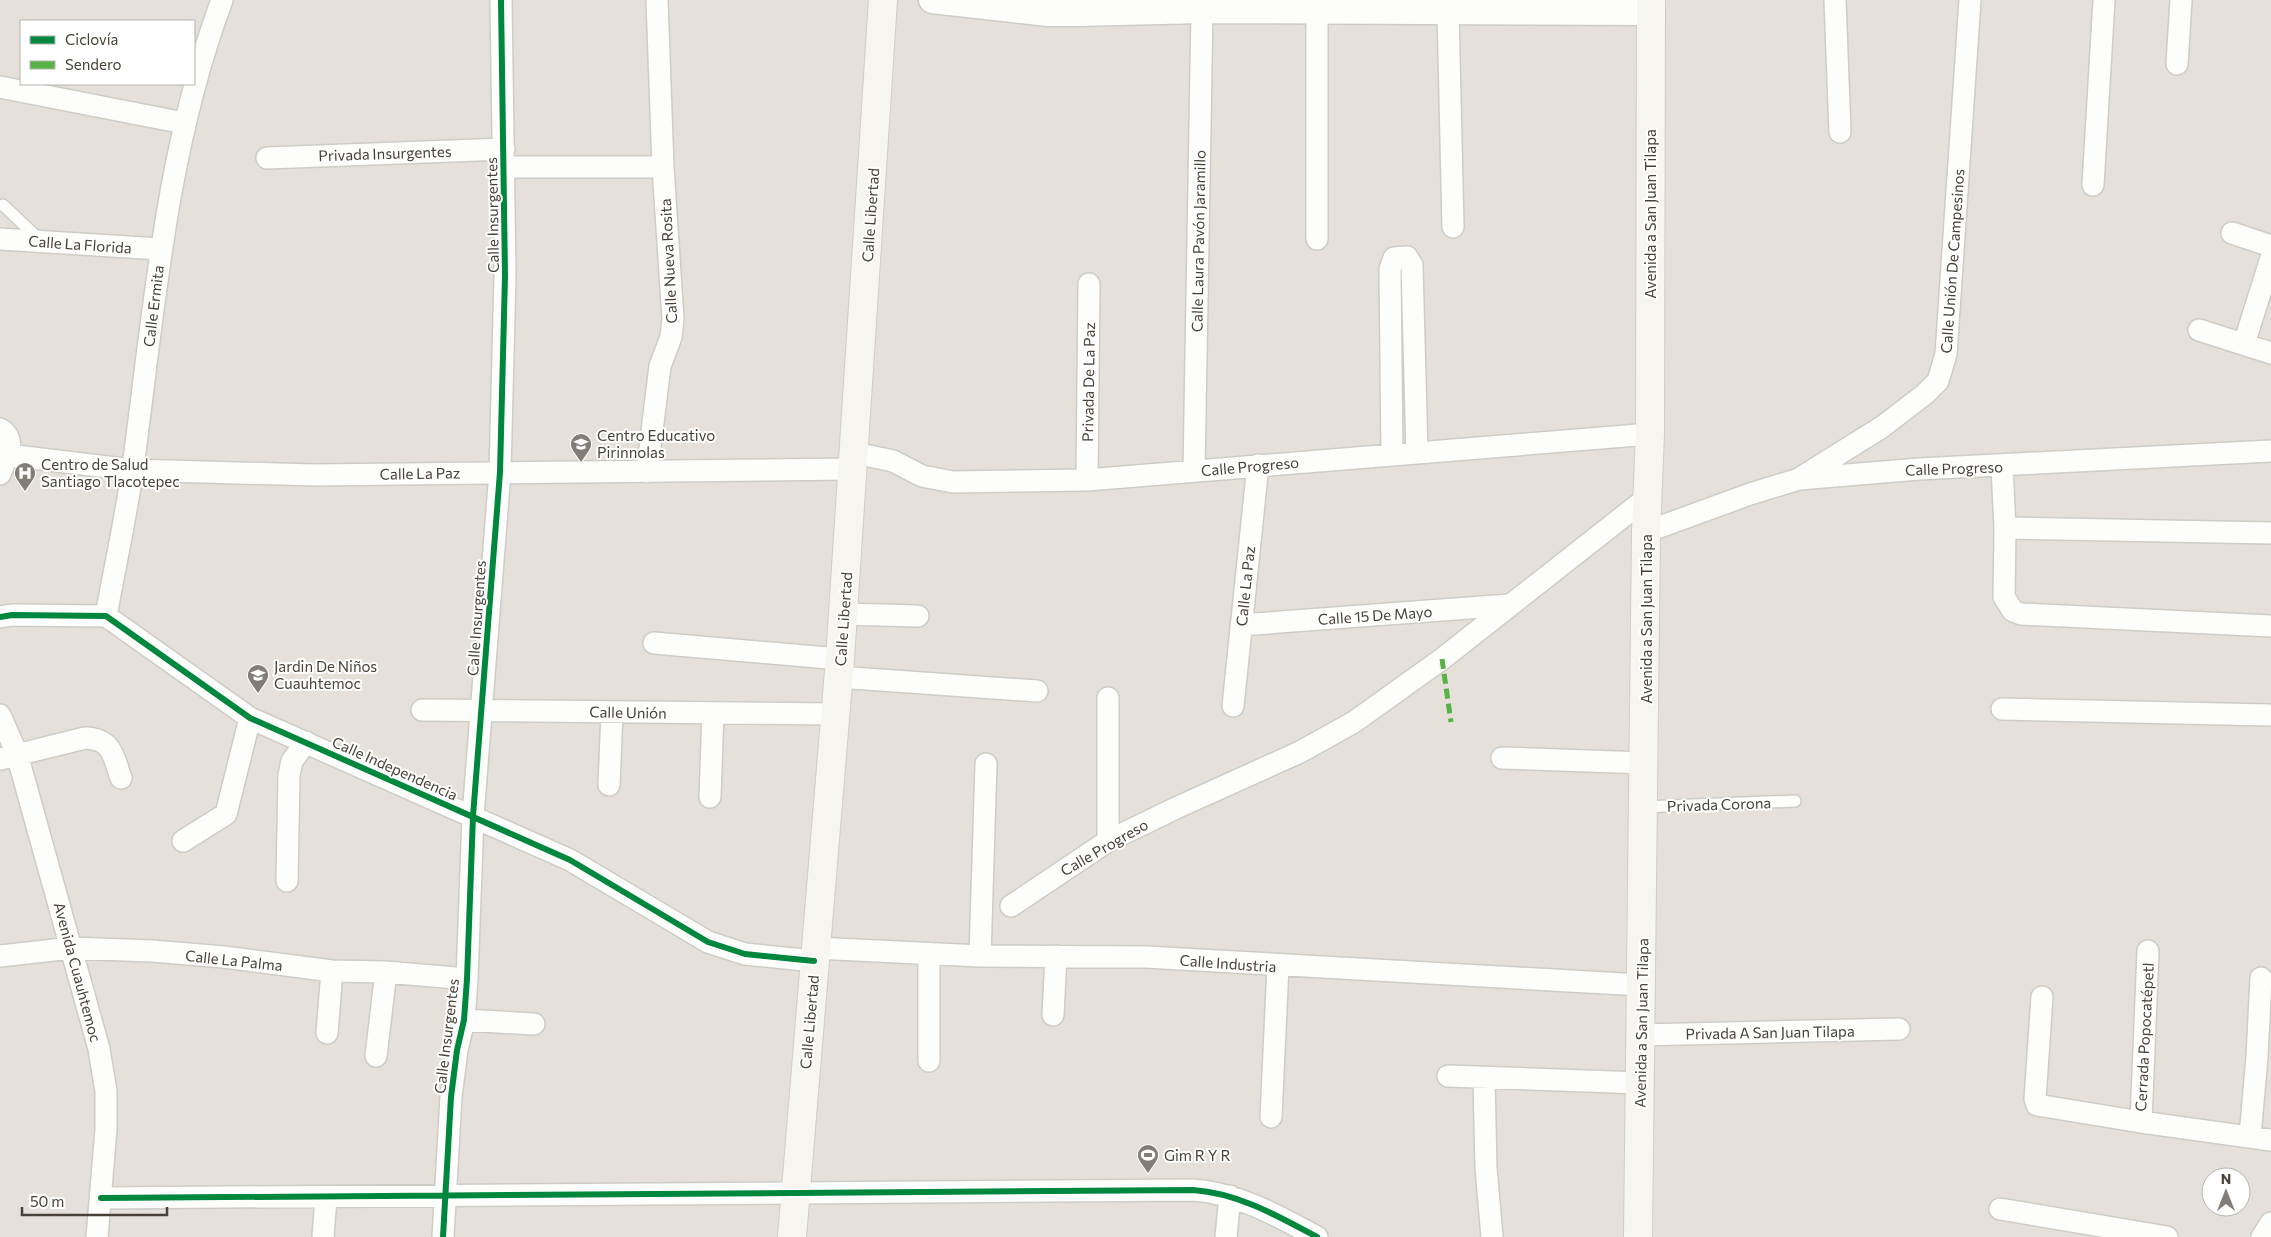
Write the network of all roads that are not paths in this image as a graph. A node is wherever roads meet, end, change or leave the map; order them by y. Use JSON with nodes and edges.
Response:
{"nodes":[{"id":1,"x":222,"y":0,"type":"edge"},
{"id":2,"x":501,"y":0,"type":"edge"},
{"id":3,"x":657,"y":0,"type":"edge"},
{"id":4,"x":883,"y":0,"type":"edge"},
{"id":5,"x":932,"y":0,"type":"edge"},
{"id":6,"x":1835,"y":0,"type":"edge"},
{"id":7,"x":1970,"y":0,"type":"edge"},
{"id":8,"x":2104,"y":0,"type":"edge"},
{"id":9,"x":2181,"y":0,"type":"edge"},
{"id":10,"x":1651,"y":6,"type":"edge"},
{"id":11,"x":1202,"y":10,"type":"junction"},
{"id":12,"x":1317,"y":11,"type":"junction"},
{"id":13,"x":1448,"y":12,"type":"junction"},
{"id":14,"x":2177,"y":64,"type":"dead end"},
{"id":15,"x":195,"y":84,"type":"edge"},
{"id":16,"x":195,"y":85,"type":"edge"},
{"id":17,"x":0,"y":87,"type":"edge"},
{"id":18,"x":184,"y":123,"type":"junction"},
{"id":19,"x":1840,"y":132,"type":"dead end"},
{"id":20,"x":267,"y":158,"type":"dead end"},
{"id":21,"x":504,"y":158,"type":"junction"},
{"id":22,"x":663,"y":167,"type":"junction"},
{"id":23,"x":2094,"y":185,"type":"dead end"},
{"id":24,"x":3,"y":205,"type":"dead end"},
{"id":25,"x":1453,"y":227,"type":"dead end"},
{"id":26,"x":2232,"y":234,"type":"dead end"},
{"id":27,"x":0,"y":239,"type":"edge"},
{"id":28,"x":1317,"y":239,"type":"dead end"},
{"id":29,"x":42,"y":242,"type":"junction"},
{"id":30,"x":2271,"y":246,"type":"edge"},
{"id":31,"x":160,"y":249,"type":"junction"},
{"id":32,"x":2271,"y":258,"type":"edge"},
{"id":33,"x":1089,"y":284,"type":"dead end"},
{"id":34,"x":2199,"y":330,"type":"dead end"},
{"id":35,"x":2244,"y":344,"type":"junction"},
{"id":36,"x":2271,"y":353,"type":"edge"},
{"id":37,"x":1416,"y":416,"type":"junction"},
{"id":38,"x":1392,"y":417,"type":"junction"},
{"id":39,"x":0,"y":428,"type":"edge"},
{"id":40,"x":1650,"y":434,"type":"junction"},
{"id":41,"x":2271,"y":451,"type":"edge"},
{"id":42,"x":1417,"y":453,"type":"junction"},
{"id":43,"x":1392,"y":455,"type":"junction"},
{"id":44,"x":854,"y":461,"type":"junction"},
{"id":45,"x":4,"y":464,"type":"edge"},
{"id":46,"x":1258,"y":465,"type":"junction"},
{"id":47,"x":2002,"y":466,"type":"junction"},
{"id":48,"x":132,"y":470,"type":"junction"},
{"id":49,"x":1194,"y":471,"type":"junction"},
{"id":50,"x":500,"y":472,"type":"junction"},
{"id":51,"x":647,"y":472,"type":"junction"},
{"id":52,"x":1799,"y":479,"type":"junction"},
{"id":53,"x":1087,"y":480,"type":"junction"},
{"id":54,"x":1648,"y":497,"type":"junction"},
{"id":55,"x":2005,"y":528,"type":"junction"},
{"id":56,"x":1646,"y":532,"type":"junction"},
{"id":57,"x":2271,"y":533,"type":"edge"},
{"id":58,"x":1509,"y":605,"type":"junction"},
{"id":59,"x":844,"y":614,"type":"junction"},
{"id":60,"x":106,"y":616,"type":"junction"},
{"id":61,"x":918,"y":616,"type":"dead end"},
{"id":62,"x":0,"y":618,"type":"edge"},
{"id":63,"x":1241,"y":625,"type":"junction"},
{"id":64,"x":2271,"y":626,"type":"edge"},
{"id":65,"x":654,"y":644,"type":"dead end"},
{"id":66,"x":839,"y":668,"type":"junction"},
{"id":67,"x":1037,"y":691,"type":"dead end"},
{"id":68,"x":1108,"y":698,"type":"dead end"},
{"id":69,"x":1233,"y":706,"type":"dead end"},
{"id":70,"x":2002,"y":709,"type":"dead end"},
{"id":71,"x":422,"y":710,"type":"dead end"},
{"id":72,"x":482,"y":710,"type":"junction"},
{"id":73,"x":612,"y":712,"type":"junction"},
{"id":74,"x":713,"y":713,"type":"junction"},
{"id":75,"x":835,"y":714,"type":"junction"},
{"id":76,"x":0,"y":715,"type":"edge"},
{"id":77,"x":2269,"y":715,"type":"dead end"},
{"id":78,"x":250,"y":718,"type":"junction"},
{"id":79,"x":306,"y":742,"type":"junction"},
{"id":80,"x":8,"y":757,"type":"edge"},
{"id":81,"x":1502,"y":758,"type":"dead end"},
{"id":82,"x":1645,"y":763,"type":"junction"},
{"id":83,"x":986,"y":764,"type":"dead end"},
{"id":84,"x":121,"y":778,"type":"dead end"},
{"id":85,"x":608,"y":785,"type":"dead end"},
{"id":86,"x":710,"y":797,"type":"dead end"},
{"id":87,"x":1795,"y":801,"type":"dead end"},
{"id":88,"x":1644,"y":807,"type":"junction"},
{"id":89,"x":474,"y":816,"type":"junction"},
{"id":90,"x":184,"y":840,"type":"dead end"},
{"id":91,"x":1108,"y":842,"type":"junction"},
{"id":92,"x":287,"y":881,"type":"dead end"},
{"id":93,"x":1011,"y":906,"type":"dead end"},
{"id":94,"x":71,"y":948,"type":"junction"},
{"id":95,"x":2148,"y":951,"type":"dead end"},
{"id":96,"x":929,"y":953,"type":"junction"},
{"id":97,"x":815,"y":955,"type":"junction"},
{"id":98,"x":0,"y":956,"type":"edge"},
{"id":99,"x":980,"y":956,"type":"junction"},
{"id":100,"x":1056,"y":956,"type":"junction"},
{"id":101,"x":1278,"y":966,"type":"junction"},
{"id":102,"x":332,"y":971,"type":"junction"},
{"id":103,"x":386,"y":972,"type":"junction"},
{"id":104,"x":2261,"y":978,"type":"dead end"},
{"id":105,"x":467,"y":979,"type":"junction"},
{"id":106,"x":1641,"y":985,"type":"junction"},
{"id":107,"x":2042,"y":998,"type":"dead end"},
{"id":108,"x":1053,"y":1015,"type":"dead end"},
{"id":109,"x":464,"y":1020,"type":"junction"},
{"id":110,"x":534,"y":1024,"type":"dead end"},
{"id":111,"x":1899,"y":1028,"type":"dead end"},
{"id":112,"x":327,"y":1033,"type":"dead end"},
{"id":113,"x":1641,"y":1035,"type":"junction"},
{"id":114,"x":376,"y":1056,"type":"dead end"},
{"id":115,"x":929,"y":1061,"type":"dead end"},
{"id":116,"x":1448,"y":1076,"type":"dead end"},
{"id":117,"x":1484,"y":1079,"type":"junction"},
{"id":118,"x":1640,"y":1083,"type":"junction"},
{"id":119,"x":1271,"y":1117,"type":"dead end"},
{"id":120,"x":2141,"y":1122,"type":"junction"},
{"id":121,"x":2250,"y":1136,"type":"junction"},
{"id":122,"x":2271,"y":1140,"type":"edge"},
{"id":123,"x":796,"y":1192,"type":"junction"},
{"id":124,"x":1230,"y":1196,"type":"junction"},
{"id":125,"x":326,"y":1197,"type":"junction"},
{"id":126,"x":446,"y":1197,"type":"junction"},
{"id":127,"x":101,"y":1198,"type":"junction"},
{"id":128,"x":2000,"y":1209,"type":"dead end"},
{"id":129,"x":2271,"y":1223,"type":"edge"},
{"id":130,"x":1288,"y":1229,"type":"edge"},
{"id":131,"x":97,"y":1237,"type":"edge"},
{"id":132,"x":323,"y":1237,"type":"edge"},
{"id":133,"x":443,"y":1237,"type":"edge"},
{"id":134,"x":792,"y":1237,"type":"edge"},
{"id":135,"x":1226,"y":1237,"type":"edge"},
{"id":136,"x":1317,"y":1237,"type":"edge"},
{"id":137,"x":1492,"y":1237,"type":"edge"},
{"id":138,"x":1638,"y":1237,"type":"edge"},
{"id":139,"x":2167,"y":1237,"type":"edge"},
{"id":140,"x":2262,"y":1237,"type":"edge"}],
"edges":[{"from":1,"to":15,"type":"street","name":"Calle Ermita"},
{"from":2,"to":21,"type":"street","name":"Calle Insurgentes"},
{"from":3,"to":22,"type":"street","name":"Calle Nueva Rosita"},
{"from":4,"to":44,"type":"main road","name":"Calle Libertad"},
{"from":5,"to":11,"type":"street"},
{"from":6,"to":19,"type":"street"},
{"from":7,"to":52,"type":"street","name":"Calle Unión De Campesinos"},
{"from":8,"to":23,"type":"street"},
{"from":9,"to":14,"type":"street"},
{"from":10,"to":13,"type":"street"},
{"from":10,"to":40,"type":"main road","name":"Avenida a San Juan Tilapa"},
{"from":11,"to":12,"type":"street"},
{"from":11,"to":49,"type":"street","name":"Calle Laura Pavón Jaramillo"},
{"from":12,"to":13,"type":"street"},
{"from":12,"to":28,"type":"street"},
{"from":13,"to":25,"type":"street"},
{"from":16,"to":18,"type":"street","name":"Calle Ermita"},
{"from":17,"to":18,"type":"street"},
{"from":18,"to":31,"type":"street","name":"Calle Ermita"},
{"from":20,"to":21,"type":"street","name":"Privada Insurgentes"},
{"from":21,"to":22,"type":"street"},
{"from":21,"to":50,"type":"street","name":"Calle Insurgentes"},
{"from":22,"to":51,"type":"street","name":"Calle Nueva Rosita"},
{"from":24,"to":29,"type":"lane"},
{"from":26,"to":30,"type":"street"},
{"from":27,"to":29,"type":"street","name":"Calle La Florida"},
{"from":29,"to":31,"type":"street","name":"Calle La Florida"},
{"from":31,"to":48,"type":"street","name":"Calle Ermita"},
{"from":32,"to":35,"type":"street"},
{"from":33,"to":53,"type":"street","name":"Privada De La Paz"},
{"from":34,"to":35,"type":"street"},
{"from":35,"to":36,"type":"street"},
{"from":37,"to":38,"type":"street"},
{"from":37,"to":38,"type":"street"},
{"from":37,"to":42,"type":"street"},
{"from":38,"to":43,"type":"street"},
{"from":39,"to":45,"type":"street"},
{"from":40,"to":42,"type":"street","name":"Calle Progreso"},
{"from":40,"to":54,"type":"main road","name":"Avenida a San Juan Tilapa"},
{"from":41,"to":47,"type":"street","name":"Calle Progreso"},
{"from":42,"to":43,"type":"street","name":"Calle Progreso"},
{"from":43,"to":46,"type":"street","name":"Calle Progreso"},
{"from":44,"to":51,"type":"street","name":"Calle La Paz"},
{"from":44,"to":53,"type":"street","name":"Calle Progreso"},
{"from":44,"to":59,"type":"main road","name":"Calle Libertad"},
{"from":45,"to":48,"type":"street","name":"Calle La Paz"},
{"from":46,"to":49,"type":"street","name":"Calle Progreso"},
{"from":46,"to":63,"type":"street","name":"Calle La Paz"},
{"from":47,"to":52,"type":"street","name":"Calle Progreso"},
{"from":47,"to":55,"type":"street"},
{"from":48,"to":50,"type":"street","name":"Calle La Paz"},
{"from":48,"to":60,"type":"street","name":"Calle Ermita"},
{"from":49,"to":53,"type":"street","name":"Calle Progreso"},
{"from":50,"to":51,"type":"street","name":"Calle La Paz"},
{"from":50,"to":72,"type":"street","name":"Calle Insurgentes"},
{"from":52,"to":56,"type":"street","name":"Calle Progreso"},
{"from":54,"to":56,"type":"main road","name":"Avenida a San Juan Tilapa"},
{"from":54,"to":58,"type":"street","name":"Calle Progreso"},
{"from":55,"to":57,"type":"street"},
{"from":55,"to":64,"type":"street"},
{"from":56,"to":82,"type":"main road","name":"Avenida a San Juan Tilapa"},
{"from":58,"to":63,"type":"street","name":"Calle 15 De Mayo"},
{"from":58,"to":91,"type":"street","name":"Calle Progreso"},
{"from":59,"to":61,"type":"street"},
{"from":59,"to":66,"type":"main road","name":"Calle Libertad"},
{"from":60,"to":62,"type":"street"},
{"from":60,"to":78,"type":"street","name":"Calle Independencia"},
{"from":63,"to":69,"type":"street","name":"Calle La Paz"},
{"from":65,"to":66,"type":"street"},
{"from":66,"to":67,"type":"street"},
{"from":66,"to":75,"type":"main road","name":"Calle Libertad"},
{"from":68,"to":91,"type":"street"},
{"from":70,"to":77,"type":"street"},
{"from":71,"to":72,"type":"street","name":"Calle Unión"},
{"from":72,"to":73,"type":"street","name":"Calle Unión"},
{"from":72,"to":89,"type":"street","name":"Calle Insurgentes"},
{"from":73,"to":74,"type":"street","name":"Calle Unión"},
{"from":73,"to":85,"type":"street"},
{"from":74,"to":75,"type":"street","name":"Calle Unión"},
{"from":74,"to":86,"type":"street"},
{"from":75,"to":97,"type":"main road","name":"Calle Libertad"},
{"from":76,"to":80,"type":"street","name":"Avenida Cuauhtemoc"},
{"from":78,"to":79,"type":"street","name":"Calle Independencia"},
{"from":78,"to":90,"type":"street"},
{"from":79,"to":89,"type":"street","name":"Calle Independencia"},
{"from":79,"to":92,"type":"street"},
{"from":80,"to":84,"type":"street"},
{"from":80,"to":94,"type":"street","name":"Avenida Cuauhtemoc"},
{"from":81,"to":82,"type":"street"},
{"from":82,"to":88,"type":"main road","name":"Avenida a San Juan Tilapa"},
{"from":83,"to":99,"type":"street"},
{"from":87,"to":88,"type":"lane","name":"Privada Corona"},
{"from":88,"to":106,"type":"main road","name":"Avenida a San Juan Tilapa"},
{"from":89,"to":97,"type":"street","name":"Calle Independencia"},
{"from":89,"to":105,"type":"street","name":"Calle Insurgentes"},
{"from":91,"to":93,"type":"street","name":"Calle Progreso"},
{"from":94,"to":98,"type":"street","name":"Calle La Palma"},
{"from":94,"to":102,"type":"street","name":"Calle La Palma"},
{"from":94,"to":127,"type":"street","name":"Avenida Cuauhtemoc"},
{"from":95,"to":120,"type":"street","name":"Cerrada Popocatépetl"},
{"from":96,"to":97,"type":"street","name":"Calle Industria"},
{"from":96,"to":99,"type":"street","name":"Calle Industria"},
{"from":96,"to":115,"type":"street"},
{"from":97,"to":123,"type":"main road","name":"Calle Libertad"},
{"from":99,"to":100,"type":"street","name":"Calle Industria"},
{"from":100,"to":101,"type":"street","name":"Calle Industria"},
{"from":100,"to":108,"type":"street"},
{"from":101,"to":106,"type":"street","name":"Calle Industria"},
{"from":101,"to":119,"type":"street"},
{"from":102,"to":103,"type":"street","name":"Calle La Palma"},
{"from":102,"to":112,"type":"street"},
{"from":103,"to":105,"type":"street","name":"Calle La Palma"},
{"from":103,"to":114,"type":"street"},
{"from":104,"to":121,"type":"street"},
{"from":105,"to":109,"type":"street","name":"Calle Insurgentes"},
{"from":106,"to":113,"type":"main road","name":"Avenida a San Juan Tilapa"},
{"from":107,"to":120,"type":"street"},
{"from":109,"to":110,"type":"street"},
{"from":109,"to":126,"type":"street","name":"Calle Insurgentes"},
{"from":111,"to":113,"type":"street","name":"Privada A San Juan Tilapa"},
{"from":113,"to":118,"type":"main road","name":"Avenida a San Juan Tilapa"},
{"from":116,"to":117,"type":"street"},
{"from":117,"to":118,"type":"street"},
{"from":117,"to":137,"type":"street"},
{"from":118,"to":138,"type":"main road","name":"Avenida a San Juan Tilapa"},
{"from":120,"to":121,"type":"street"},
{"from":121,"to":122,"type":"street"},
{"from":123,"to":124,"type":"street"},
{"from":123,"to":126,"type":"street"},
{"from":123,"to":134,"type":"main road","name":"Calle Libertad"},
{"from":124,"to":130,"type":"street"},
{"from":124,"to":135,"type":"street"},
{"from":125,"to":126,"type":"street"},
{"from":125,"to":127,"type":"street"},
{"from":125,"to":132,"type":"street"},
{"from":126,"to":133,"type":"street","name":"Calle Insurgentes"},
{"from":127,"to":131,"type":"street","name":"Avenida Cuauhtemoc"},
{"from":128,"to":139,"type":"street"},
{"from":129,"to":140,"type":"street"},
{"from":130,"to":136,"type":"street"}]}
